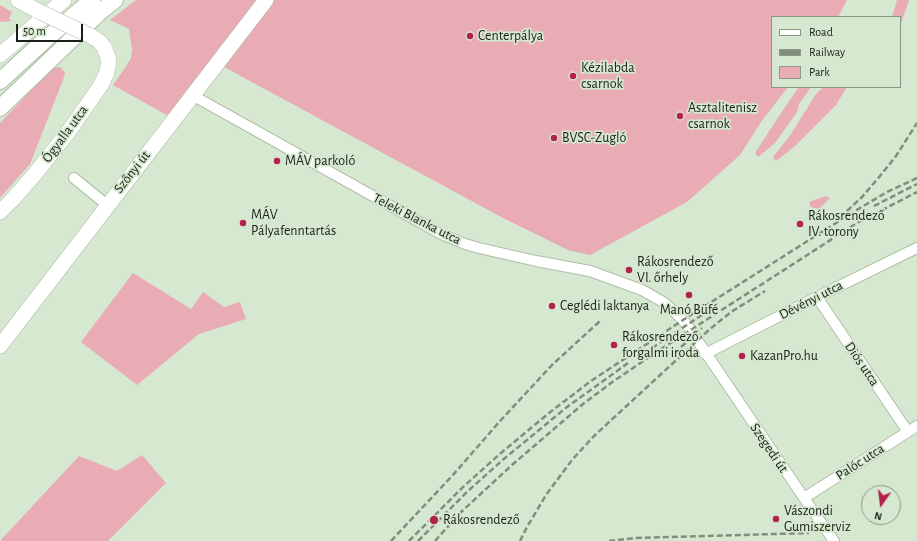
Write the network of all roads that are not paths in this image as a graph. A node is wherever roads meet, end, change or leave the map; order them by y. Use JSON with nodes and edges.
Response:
{"nodes":[{"id":1,"x":18,"y":0,"type":"edge"},
{"id":2,"x":64,"y":0,"type":"edge"},
{"id":3,"x":92,"y":0,"type":"edge"},
{"id":4,"x":115,"y":0,"type":"edge"},
{"id":5,"x":266,"y":0,"type":"edge"},
{"id":6,"x":37,"y":7,"type":"edge"},
{"id":7,"x":0,"y":55,"type":"edge"},
{"id":8,"x":0,"y":81,"type":"edge"},
{"id":9,"x":192,"y":95,"type":"junction"},
{"id":10,"x":0,"y":108,"type":"edge"},
{"id":11,"x":74,"y":178,"type":"dead end"},
{"id":12,"x":107,"y":205,"type":"junction"},
{"id":13,"x":0,"y":211,"type":"edge"},
{"id":14,"x":917,"y":248,"type":"edge"},
{"id":15,"x":816,"y":297,"type":"junction"},
{"id":16,"x":0,"y":346,"type":"edge"},
{"id":17,"x":705,"y":354,"type":"junction"},
{"id":18,"x":917,"y":426,"type":"edge"},
{"id":19,"x":908,"y":432,"type":"junction"},
{"id":20,"x":804,"y":498,"type":"junction"},
{"id":21,"x":834,"y":541,"type":"edge"}],
"edges":[{"from":1,"to":6,"type":"street"},
{"from":2,"to":7,"type":"street"},
{"from":3,"to":8,"type":"main road"},
{"from":4,"to":10,"type":"main road"},
{"from":5,"to":9,"type":"street","name":"Szőnyi út"},
{"from":6,"to":13,"type":"street","name":"Ógyalla utca","bridge":true},
{"from":9,"to":12,"type":"street","name":"Szőnyi út"},
{"from":9,"to":17,"type":"street","name":"Teleki Blanka utca"},
{"from":11,"to":12,"type":"street"},
{"from":12,"to":16,"type":"street","name":"Szőnyi út"},
{"from":14,"to":15,"type":"street","name":"Dévényi utca"},
{"from":15,"to":17,"type":"street","name":"Dévényi utca"},
{"from":15,"to":19,"type":"street","name":"Diós utca"},
{"from":17,"to":20,"type":"street","name":"Szegedi út"},
{"from":18,"to":19,"type":"street","name":"Palóc utca"},
{"from":19,"to":20,"type":"street","name":"Palóc utca"},
{"from":20,"to":21,"type":"street","name":"Szegedi út"}]}
